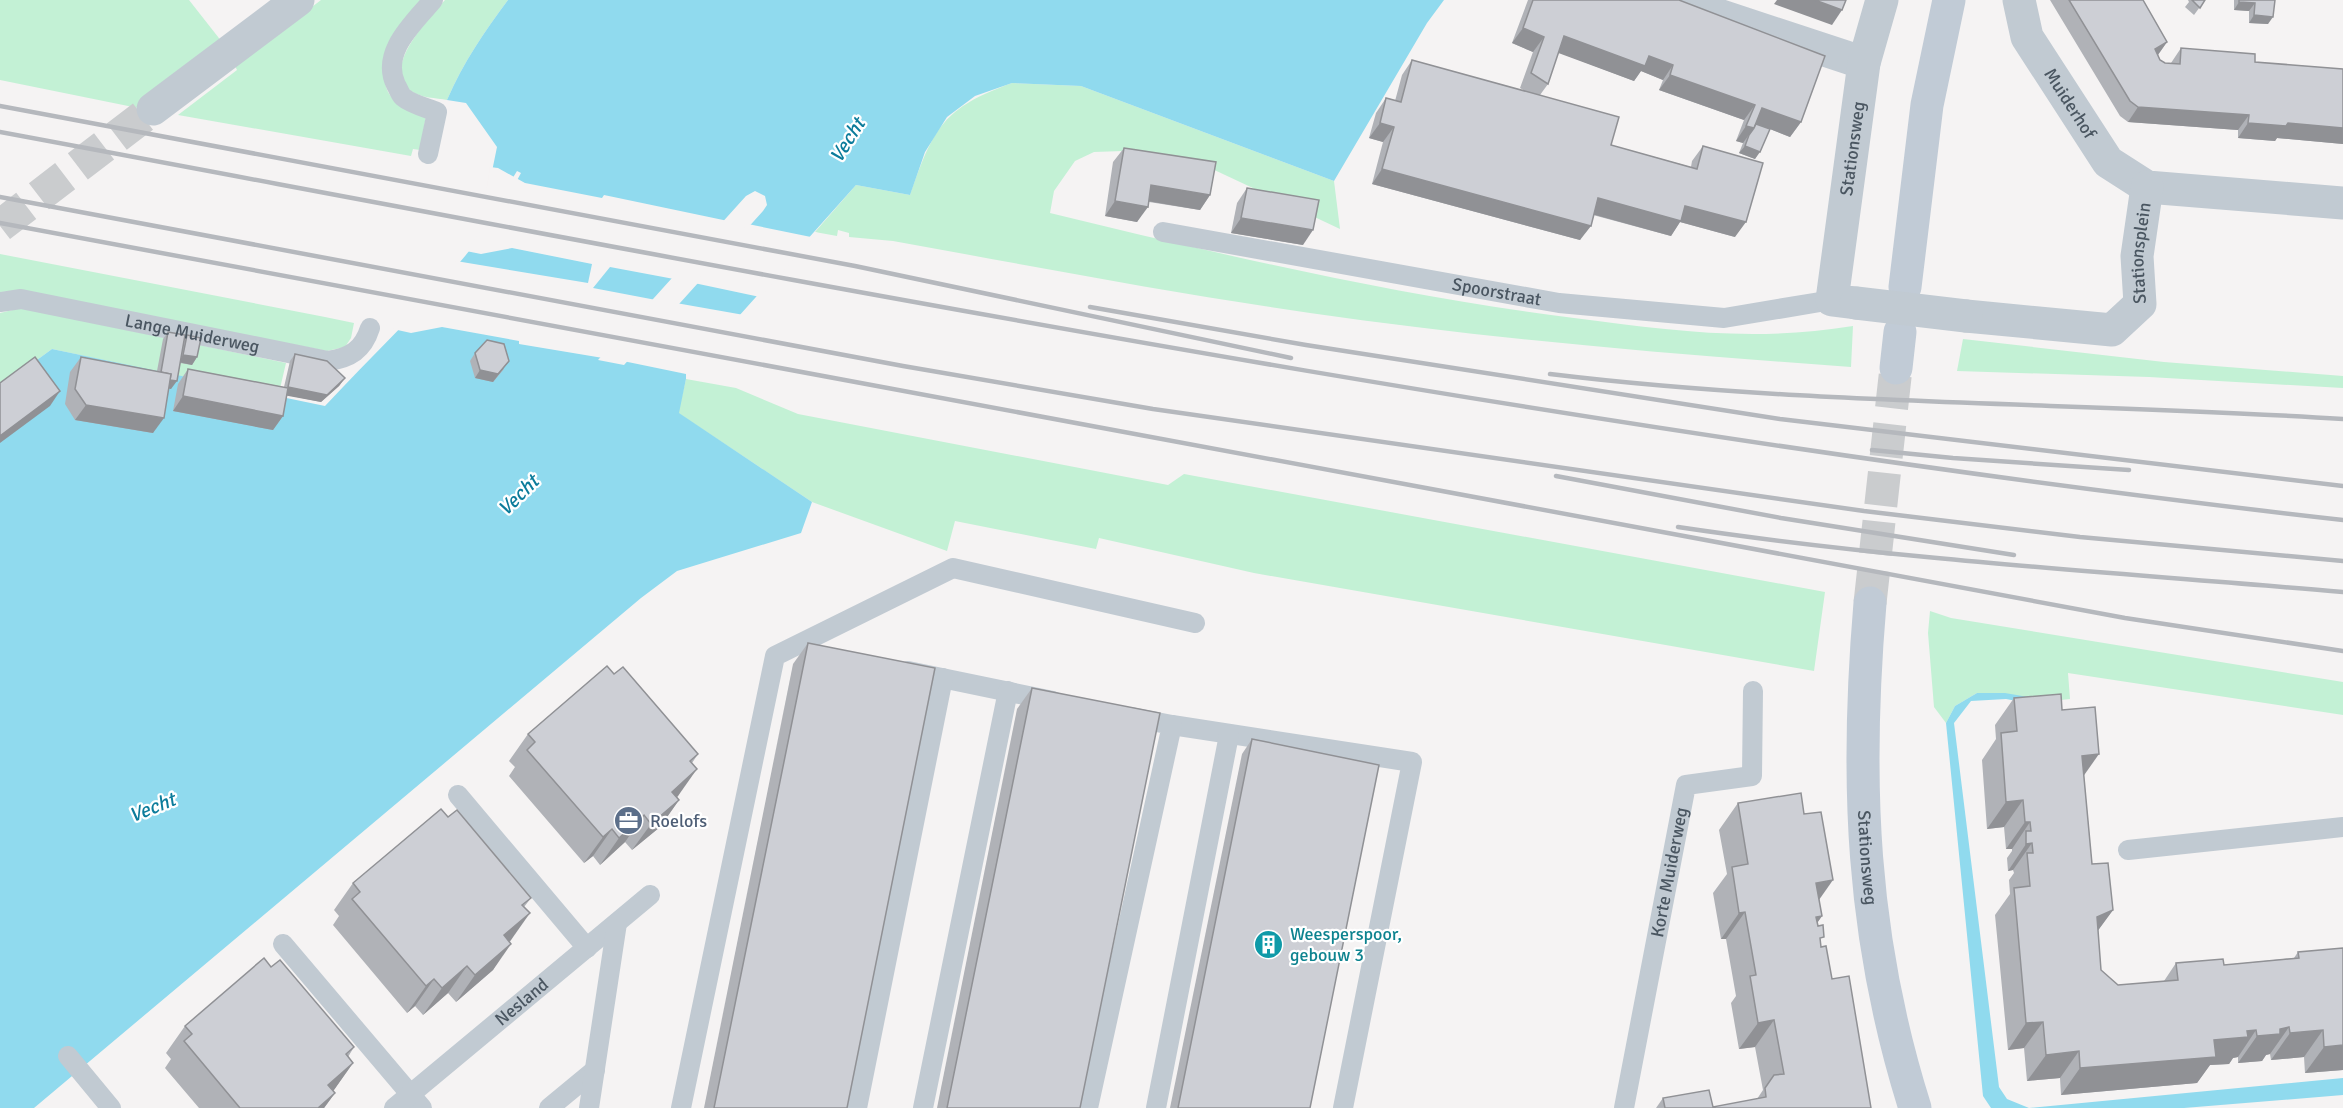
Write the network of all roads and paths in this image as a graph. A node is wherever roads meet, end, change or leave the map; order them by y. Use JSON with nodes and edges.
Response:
{"nodes":[{"id":1,"x":298,"y":0,"type":"edge"},
{"id":2,"x":434,"y":0,"type":"edge"},
{"id":3,"x":1673,"y":0,"type":"edge"},
{"id":4,"x":1882,"y":0,"type":"edge"},
{"id":5,"x":1949,"y":0,"type":"edge"},
{"id":6,"x":2019,"y":0,"type":"edge"},
{"id":7,"x":1864,"y":63,"type":"junction"},
{"id":8,"x":153,"y":109,"type":"tunnel mouth"},
{"id":9,"x":428,"y":154,"type":"dead end"},
{"id":10,"x":2147,"y":187,"type":"junction"},
{"id":11,"x":2343,"y":203,"type":"edge"},
{"id":12,"x":1163,"y":232,"type":"dead end"},
{"id":13,"x":1905,"y":287,"type":"dead end"},
{"id":14,"x":0,"y":302,"type":"edge"},
{"id":15,"x":1844,"y":302,"type":"junction"},
{"id":16,"x":370,"y":328,"type":"dead end"},
{"id":17,"x":1900,"y":332,"type":"dead end"},
{"id":18,"x":1896,"y":368,"type":"tunnel mouth"},
{"id":19,"x":1870,"y":603,"type":"tunnel mouth"},
{"id":20,"x":1195,"y":623,"type":"dead end"},
{"id":21,"x":790,"y":648,"type":"junction"},
{"id":22,"x":826,"y":655,"type":"edge"},
{"id":23,"x":884,"y":666,"type":"edge"},
{"id":24,"x":943,"y":678,"type":"junction"},
{"id":25,"x":1753,"y":691,"type":"dead end"},
{"id":26,"x":1008,"y":692,"type":"junction"},
{"id":27,"x":1066,"y":704,"type":"edge"},
{"id":28,"x":1113,"y":713,"type":"edge"},
{"id":29,"x":1172,"y":726,"type":"junction"},
{"id":30,"x":1228,"y":735,"type":"junction"},
{"id":31,"x":458,"y":795,"type":"dead end"},
{"id":32,"x":2343,"y":827,"type":"edge"},
{"id":33,"x":2128,"y":850,"type":"dead end"},
{"id":34,"x":650,"y":895,"type":"dead end"},
{"id":35,"x":617,"y":923,"type":"junction"},
{"id":36,"x":283,"y":944,"type":"dead end"},
{"id":37,"x":587,"y":948,"type":"junction"},
{"id":38,"x":68,"y":1056,"type":"dead end"},
{"id":39,"x":595,"y":1070,"type":"junction"},
{"id":40,"x":416,"y":1102,"type":"edge"},
{"id":41,"x":111,"y":1108,"type":"edge"},
{"id":42,"x":394,"y":1108,"type":"edge"},
{"id":43,"x":549,"y":1108,"type":"edge"},
{"id":44,"x":589,"y":1108,"type":"edge"},
{"id":45,"x":681,"y":1108,"type":"edge"},
{"id":46,"x":856,"y":1108,"type":"edge"},
{"id":47,"x":923,"y":1108,"type":"edge"},
{"id":48,"x":1088,"y":1108,"type":"edge"},
{"id":49,"x":1156,"y":1108,"type":"edge"},
{"id":50,"x":1343,"y":1108,"type":"edge"},
{"id":51,"x":1624,"y":1108,"type":"edge"},
{"id":52,"x":1915,"y":1108,"type":"edge"}],
"edges":[{"from":1,"to":8,"type":"street"},
{"from":2,"to":9,"type":"lane"},
{"from":3,"to":7,"type":"street"},
{"from":4,"to":7,"type":"street","name":"Stationsweg"},
{"from":5,"to":13,"type":"main road"},
{"from":6,"to":10,"type":"street","name":"Muiderhof"},
{"from":7,"to":15,"type":"street","name":"Stationsweg"},
{"from":10,"to":11,"type":"street","name":"Stationsplein"},
{"from":10,"to":15,"type":"street","name":"Stationsplein","bridge":true},
{"from":12,"to":15,"type":"lane","name":"Spoorstraat"},
{"from":14,"to":16,"type":"lane","name":"Lange Muiderweg"},
{"from":17,"to":18,"type":"main road"},
{"from":19,"to":52,"type":"main road","name":"Stationsweg"},
{"from":20,"to":21,"type":"lane"},
{"from":21,"to":22,"type":"lane"},
{"from":21,"to":45,"type":"lane"},
{"from":23,"to":24,"type":"lane"},
{"from":24,"to":26,"type":"lane"},
{"from":24,"to":46,"type":"lane"},
{"from":25,"to":51,"type":"lane","name":"Korte Muiderweg"},
{"from":26,"to":27,"type":"lane"},
{"from":26,"to":47,"type":"lane"},
{"from":28,"to":29,"type":"lane"},
{"from":29,"to":30,"type":"lane"},
{"from":29,"to":48,"type":"lane"},
{"from":30,"to":49,"type":"lane"},
{"from":30,"to":50,"type":"lane"},
{"from":31,"to":37,"type":"lane"},
{"from":32,"to":33,"type":"lane"},
{"from":34,"to":35,"type":"lane","name":"Nesland"},
{"from":35,"to":37,"type":"lane","name":"Nesland"},
{"from":35,"to":39,"type":"lane"},
{"from":36,"to":40,"type":"lane"},
{"from":37,"to":40,"type":"lane","name":"Nesland"},
{"from":38,"to":41,"type":"lane"},
{"from":39,"to":43,"type":"lane"},
{"from":39,"to":44,"type":"lane"},
{"from":40,"to":42,"type":"lane","name":"Nesland"}]}
